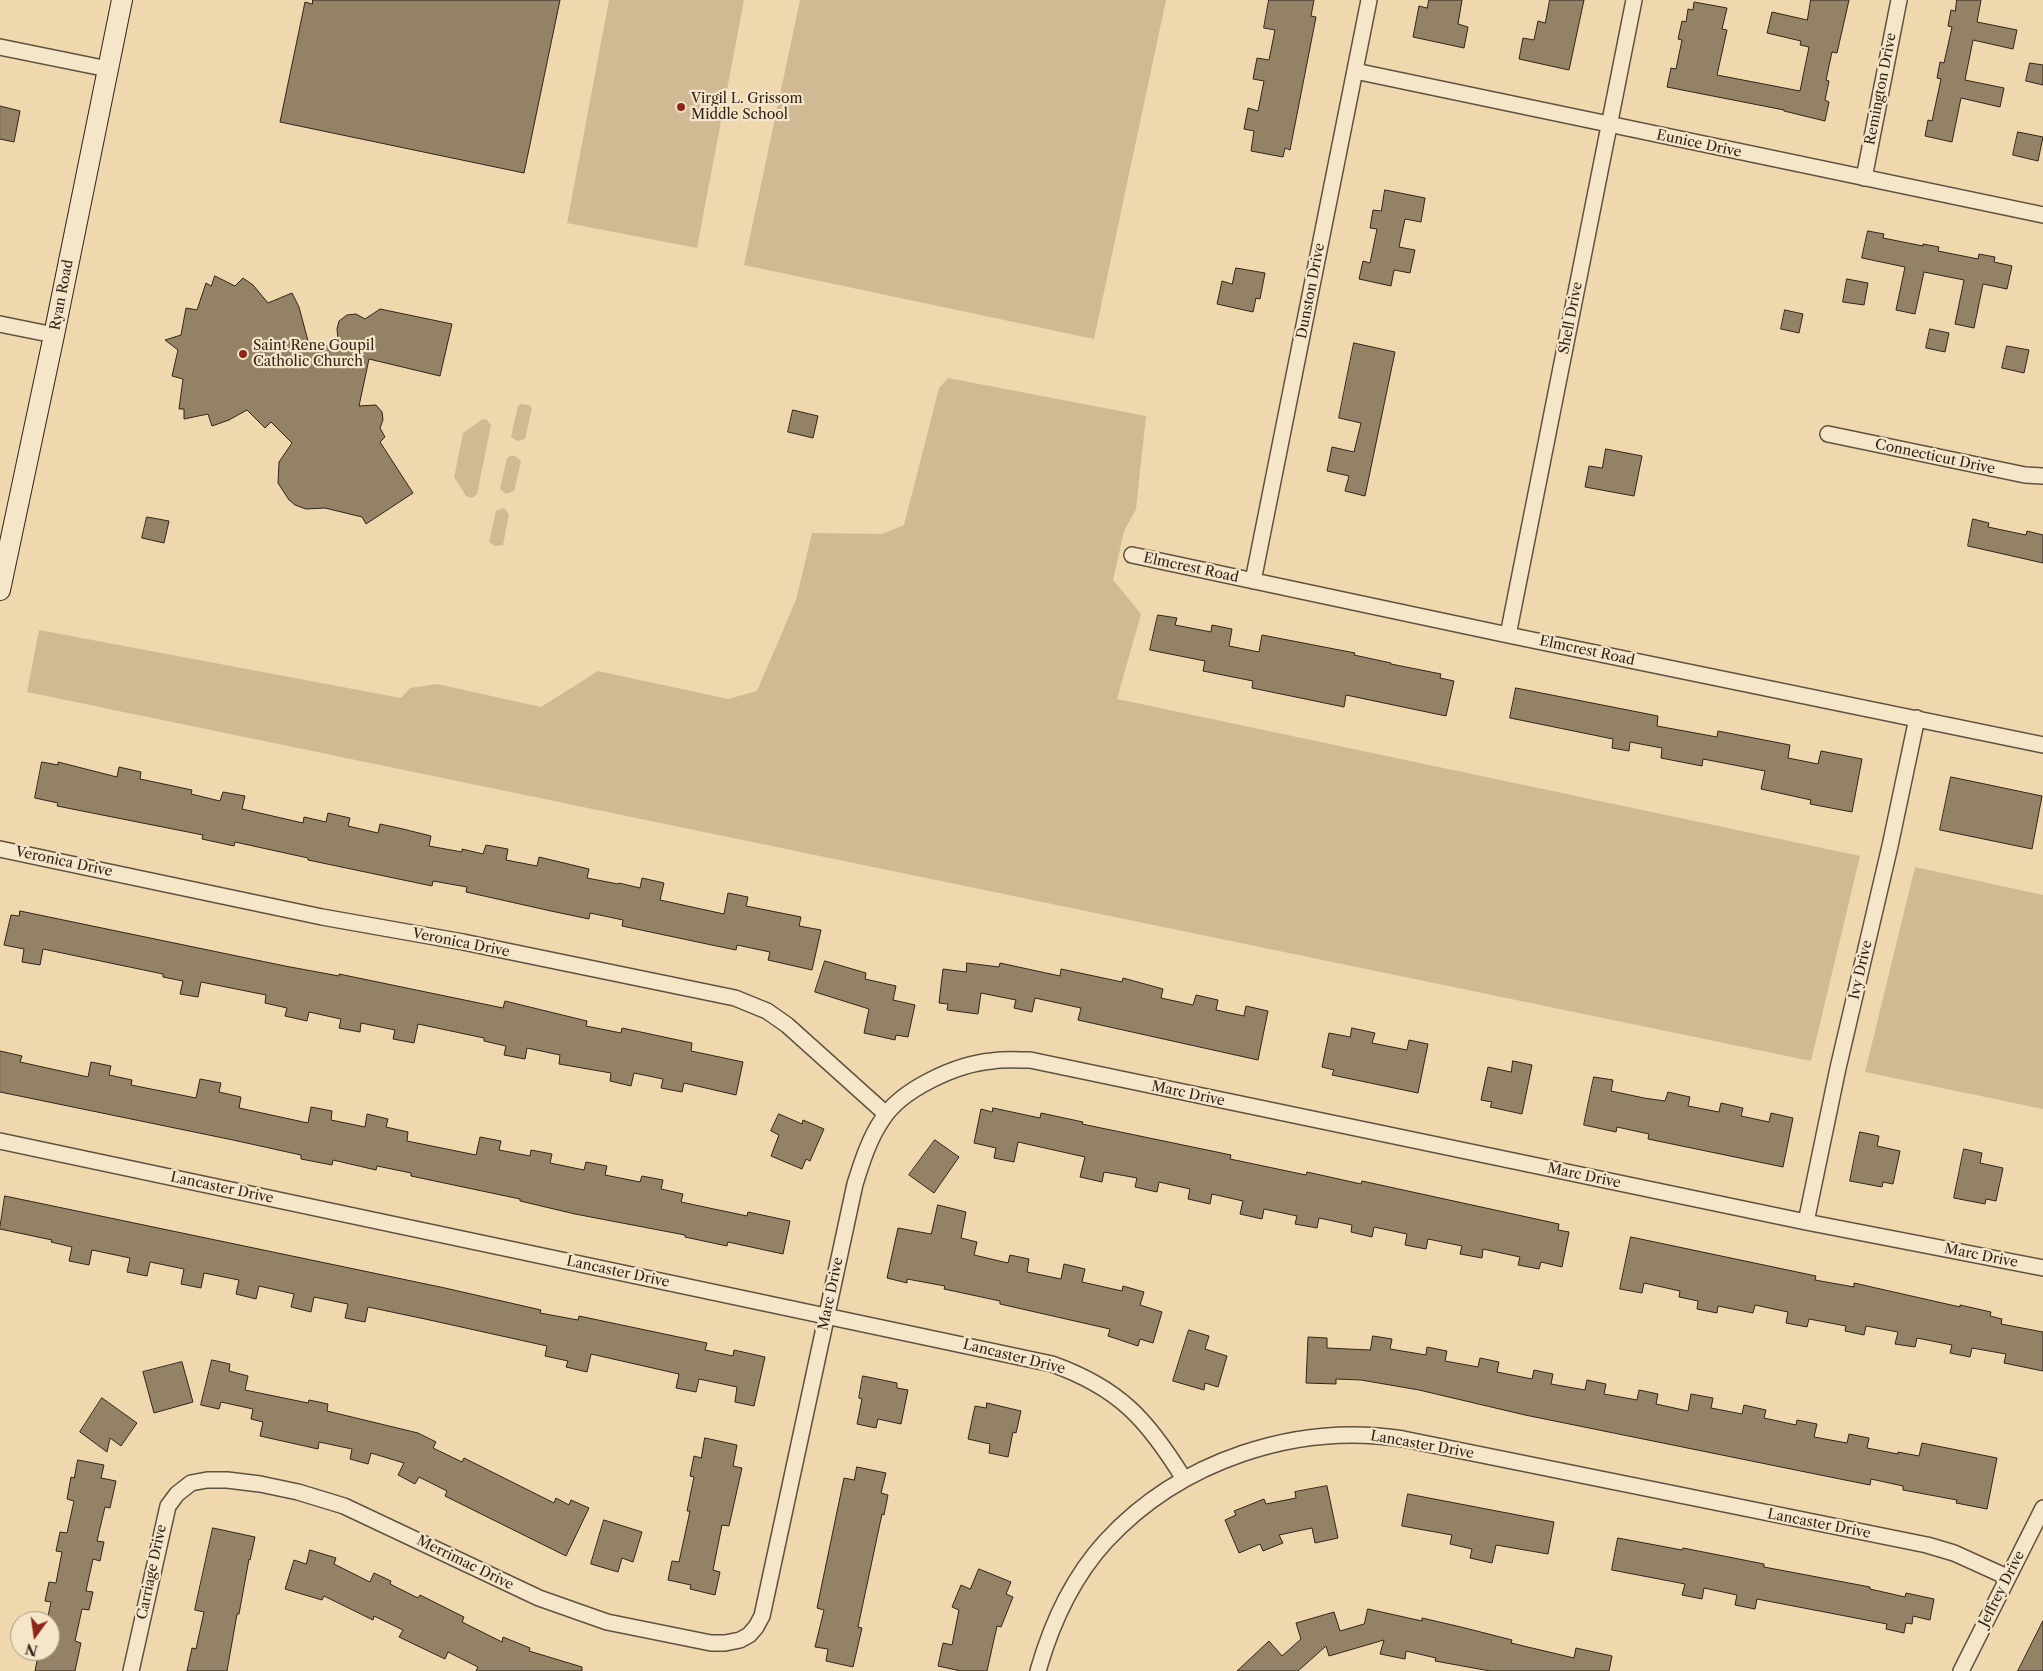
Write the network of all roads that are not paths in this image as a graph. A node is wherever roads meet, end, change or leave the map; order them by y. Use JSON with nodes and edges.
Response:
{"nodes":[{"id":1,"x":122,"y":0,"type":"edge"},
{"id":2,"x":1369,"y":0,"type":"edge"},
{"id":3,"x":1634,"y":0,"type":"edge"},
{"id":4,"x":1899,"y":0,"type":"edge"},
{"id":5,"x":0,"y":47,"type":"edge"},
{"id":6,"x":108,"y":68,"type":"junction"},
{"id":7,"x":1355,"y":71,"type":"junction"},
{"id":8,"x":1609,"y":125,"type":"junction"},
{"id":9,"x":1864,"y":178,"type":"junction"},
{"id":10,"x":2043,"y":215,"type":"edge"},
{"id":11,"x":0,"y":324,"type":"edge"},
{"id":12,"x":54,"y":335,"type":"junction"},
{"id":13,"x":1828,"y":434,"type":"dead end"},
{"id":14,"x":2043,"y":476,"type":"edge"},
{"id":15,"x":1132,"y":555,"type":"dead end"},
{"id":16,"x":1253,"y":581,"type":"junction"},
{"id":17,"x":0,"y":590,"type":"edge"},
{"id":18,"x":1508,"y":635,"type":"junction"},
{"id":19,"x":1917,"y":718,"type":"junction"},
{"id":20,"x":2043,"y":745,"type":"edge"},
{"id":21,"x":0,"y":848,"type":"edge"},
{"id":22,"x":886,"y":1114,"type":"junction"},
{"id":23,"x":0,"y":1141,"type":"edge"},
{"id":24,"x":1806,"y":1222,"type":"junction"},
{"id":25,"x":2043,"y":1268,"type":"edge"},
{"id":26,"x":827,"y":1316,"type":"junction"},
{"id":27,"x":1184,"y":1479,"type":"junction"},
{"id":28,"x":191,"y":1483,"type":"joint"},
{"id":29,"x":2043,"y":1508,"type":"edge"},
{"id":30,"x":2008,"y":1577,"type":"junction"},
{"id":31,"x":740,"y":1640,"type":"joint"},
{"id":32,"x":130,"y":1671,"type":"edge"},
{"id":33,"x":1038,"y":1671,"type":"edge"},
{"id":34,"x":1961,"y":1671,"type":"edge"}],
"edges":[{"from":1,"to":6,"type":"main road","name":"Ryan Road"},
{"from":2,"to":7,"type":"street","name":"Dunston Drive"},
{"from":3,"to":8,"type":"street","name":"Shell Drive"},
{"from":4,"to":9,"type":"street","name":"Remington Drive"},
{"from":5,"to":6,"type":"street"},
{"from":6,"to":12,"type":"main road","name":"Ryan Road"},
{"from":7,"to":8,"type":"street","name":"Eunice Drive"},
{"from":7,"to":16,"type":"street","name":"Dunston Drive"},
{"from":8,"to":9,"type":"street","name":"Eunice Drive"},
{"from":8,"to":18,"type":"street","name":"Shell Drive"},
{"from":9,"to":10,"type":"street","name":"Eunice Drive"},
{"from":11,"to":12,"type":"street"},
{"from":12,"to":17,"type":"main road","name":"Ryan Road"},
{"from":13,"to":14,"type":"street","name":"Connecticut Drive"},
{"from":15,"to":16,"type":"street","name":"Elmcrest Road"},
{"from":16,"to":18,"type":"street","name":"Elmcrest Road"},
{"from":18,"to":19,"type":"street","name":"Elmcrest Road"},
{"from":19,"to":20,"type":"street","name":"Elmcrest Road"},
{"from":19,"to":24,"type":"street","name":"Ivy Drive"},
{"from":21,"to":22,"type":"street","name":"Veronica Drive"},
{"from":22,"to":24,"type":"street","name":"Marc Drive"},
{"from":22,"to":26,"type":"street","name":"Marc Drive"},
{"from":23,"to":26,"type":"street","name":"Lancaster Drive"},
{"from":24,"to":25,"type":"street","name":"Marc Drive"},
{"from":26,"to":27,"type":"street","name":"Lancaster Drive"},
{"from":26,"to":31,"type":"street","name":"Marc Drive"},
{"from":27,"to":30,"type":"street","name":"Lancaster Drive"},
{"from":27,"to":33,"type":"street"},
{"from":28,"to":31,"type":"street","name":"Merrimac Drive"},
{"from":28,"to":32,"type":"street","name":"Carriage Drive"},
{"from":29,"to":30,"type":"street","name":"Jeffrey Drive"},
{"from":30,"to":34,"type":"street","name":"Jeffrey Drive"}]}
